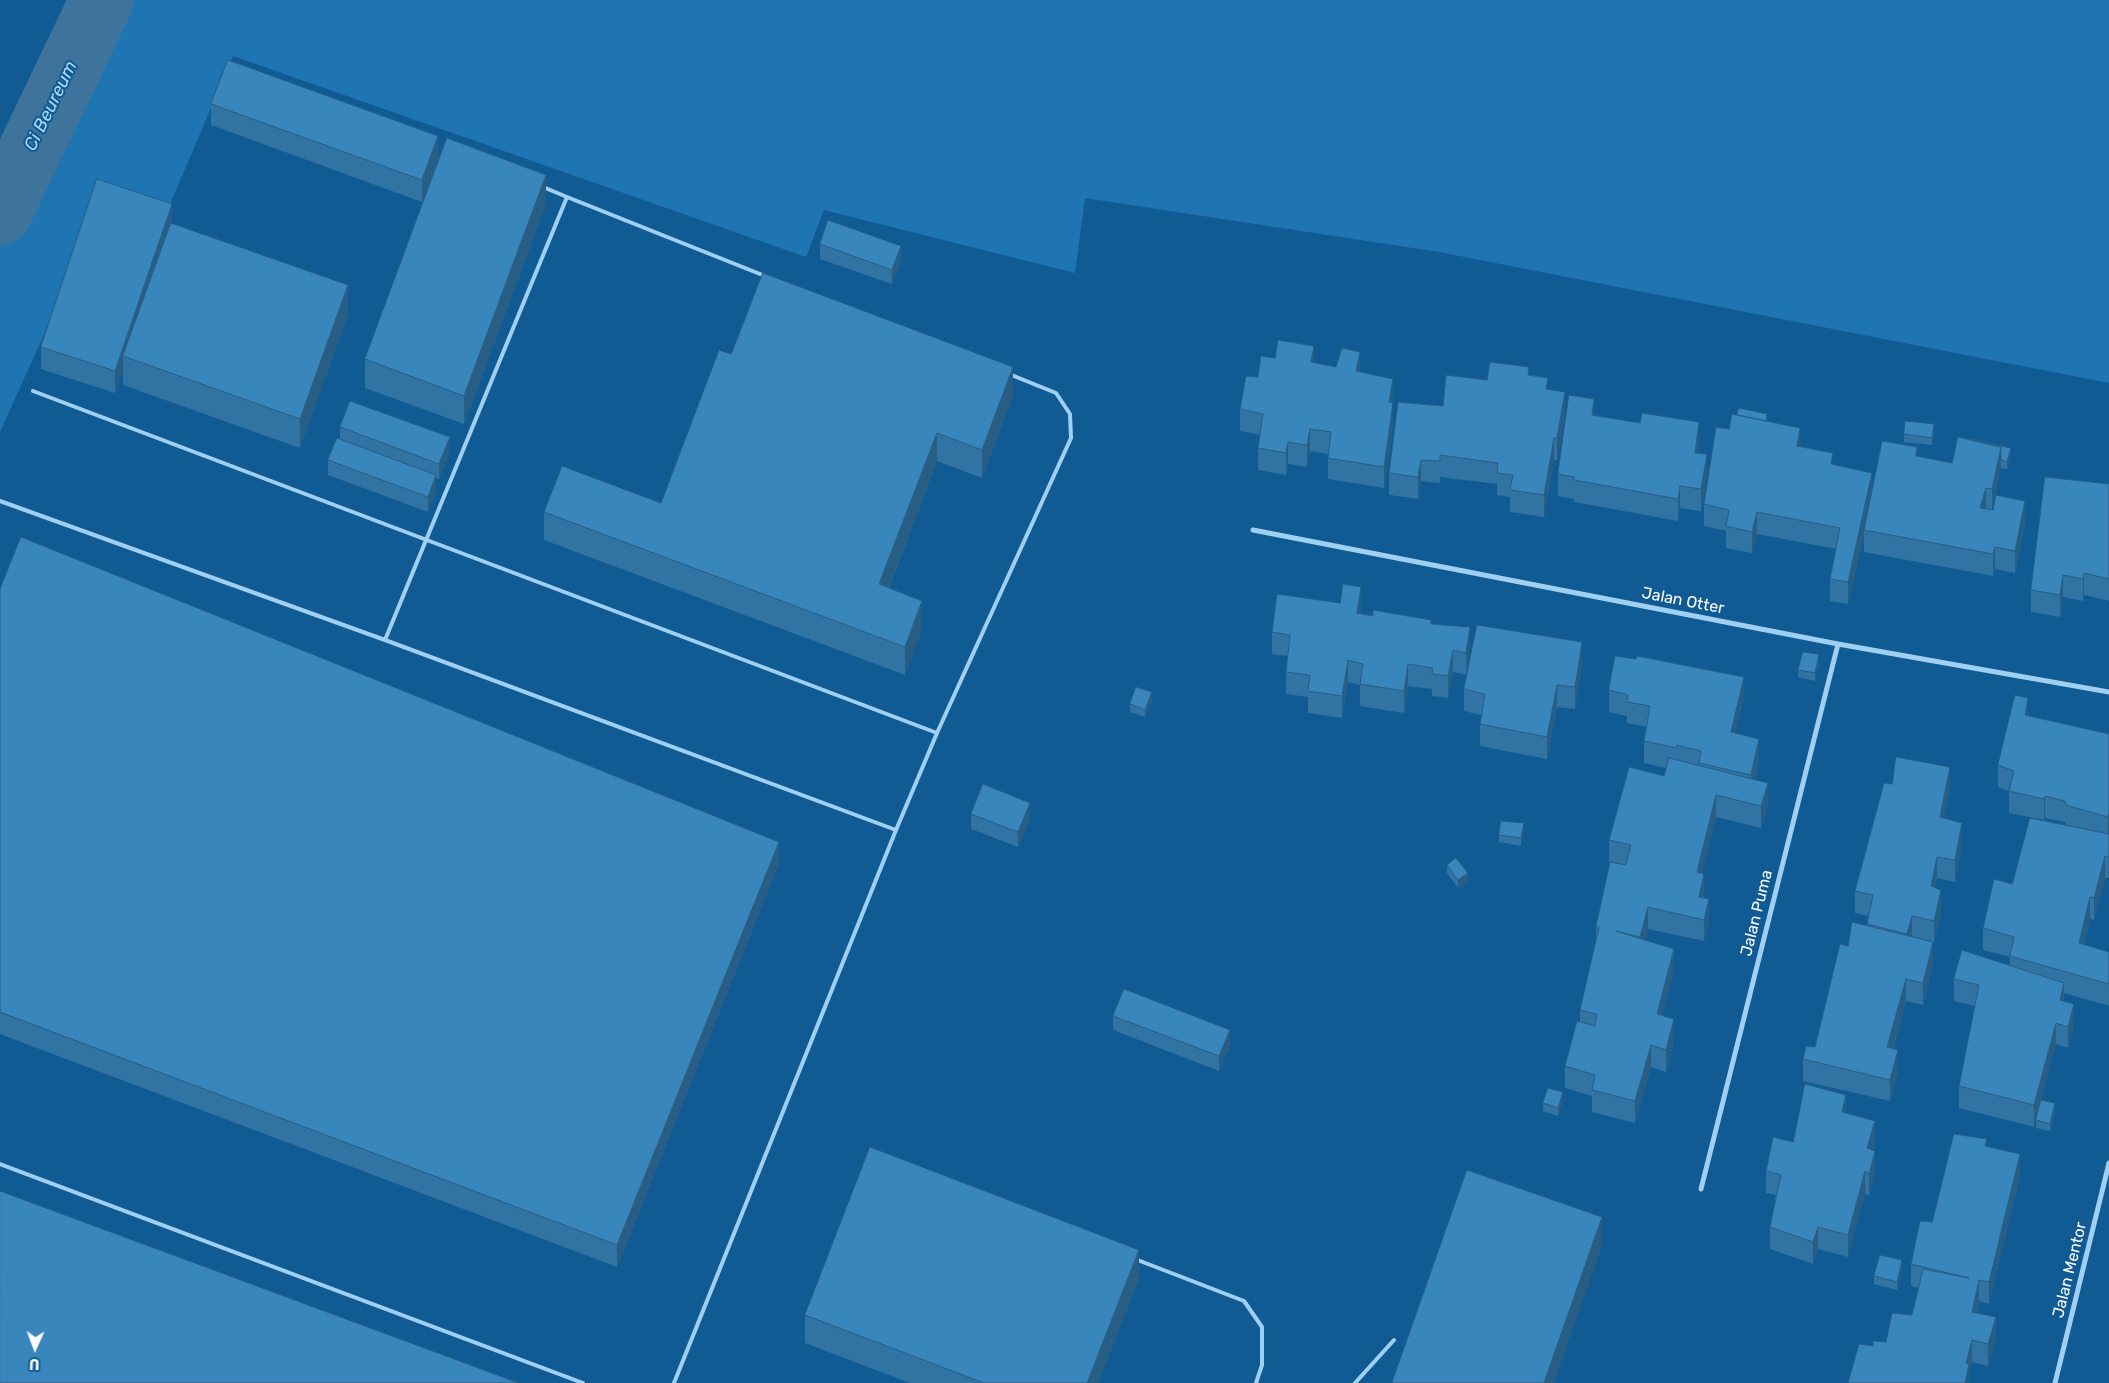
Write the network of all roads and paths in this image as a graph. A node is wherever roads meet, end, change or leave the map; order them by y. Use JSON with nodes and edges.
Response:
{"nodes":[{"id":1,"x":539,"y":186,"type":"edge"},
{"id":2,"x":567,"y":197,"type":"junction"},
{"id":3,"x":770,"y":278,"type":"edge"},
{"id":4,"x":1001,"y":371,"type":"edge"},
{"id":5,"x":33,"y":392,"type":"dead end"},
{"id":6,"x":0,"y":501,"type":"edge"},
{"id":7,"x":1253,"y":530,"type":"dead end"},
{"id":8,"x":426,"y":540,"type":"junction"},
{"id":9,"x":385,"y":640,"type":"junction"},
{"id":10,"x":1838,"y":644,"type":"junction"},
{"id":11,"x":2109,"y":692,"type":"edge"},
{"id":12,"x":937,"y":733,"type":"junction"},
{"id":13,"x":896,"y":830,"type":"junction"},
{"id":14,"x":2109,"y":1163,"type":"edge"},
{"id":15,"x":0,"y":1164,"type":"edge"},
{"id":16,"x":1700,"y":1188,"type":"dead end"},
{"id":17,"x":1133,"y":1258,"type":"edge"},
{"id":18,"x":1394,"y":1340,"type":"dead end"},
{"id":19,"x":583,"y":1383,"type":"edge"},
{"id":20,"x":674,"y":1383,"type":"edge"},
{"id":21,"x":1256,"y":1383,"type":"edge"},
{"id":22,"x":1355,"y":1383,"type":"edge"},
{"id":23,"x":2055,"y":1383,"type":"edge"}],
"edges":[{"from":1,"to":2,"type":"lane"},
{"from":2,"to":3,"type":"lane"},
{"from":2,"to":8,"type":"lane"},
{"from":4,"to":12,"type":"lane"},
{"from":5,"to":8,"type":"lane"},
{"from":6,"to":9,"type":"lane"},
{"from":7,"to":10,"type":"street","name":"Jalan Otter"},
{"from":8,"to":9,"type":"lane"},
{"from":8,"to":12,"type":"lane"},
{"from":9,"to":13,"type":"lane"},
{"from":10,"to":11,"type":"street","name":"Jalan Otter"},
{"from":10,"to":16,"type":"street","name":"Jalan Puma"},
{"from":12,"to":13,"type":"lane"},
{"from":13,"to":20,"type":"lane"},
{"from":14,"to":23,"type":"street","name":"Jalan Mentor"},
{"from":15,"to":19,"type":"lane"},
{"from":17,"to":21,"type":"lane"},
{"from":18,"to":22,"type":"lane"}]}
